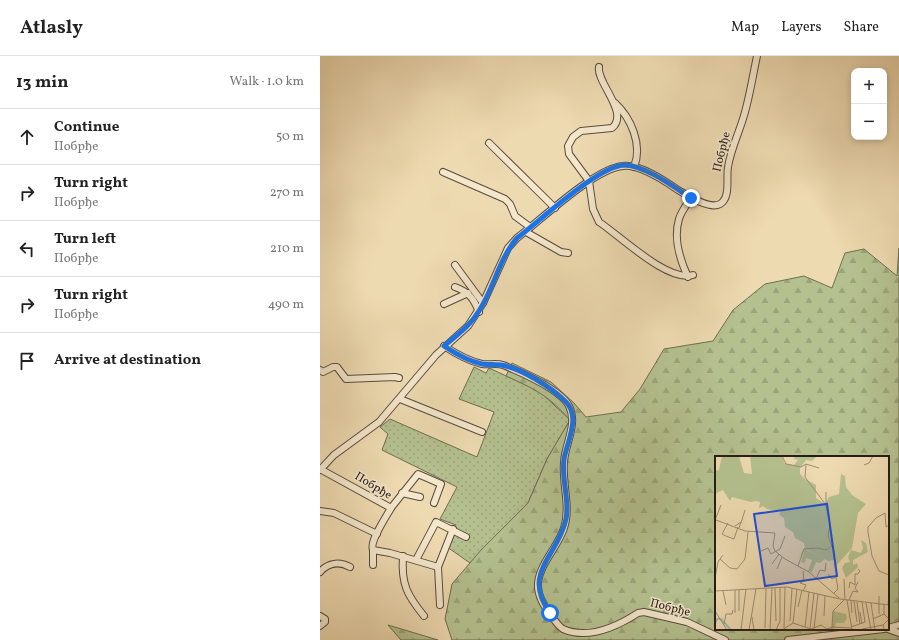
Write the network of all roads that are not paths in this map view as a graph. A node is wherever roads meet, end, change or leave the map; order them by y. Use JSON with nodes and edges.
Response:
{"nodes":[{"id":1,"x":757,"y":56,"type":"edge"},
{"id":2,"x":599,"y":67,"type":"dead end"},
{"id":3,"x":614,"y":102,"type":"junction"},
{"id":4,"x":489,"y":143,"type":"dead end"},
{"id":5,"x":634,"y":167,"type":"junction"},
{"id":6,"x":443,"y":172,"type":"dead end"},
{"id":7,"x":589,"y":181,"type":"junction"},
{"id":8,"x":691,"y":198,"type":"junction"},
{"id":9,"x":555,"y":208,"type":"junction"},
{"id":10,"x":528,"y":229,"type":"junction"},
{"id":11,"x":568,"y":253,"type":"dead end"},
{"id":12,"x":455,"y":265,"type":"dead end"},
{"id":13,"x":455,"y":287,"type":"dead end"},
{"id":14,"x":468,"y":293,"type":"junction"},
{"id":15,"x":483,"y":303,"type":"junction"},
{"id":16,"x":444,"y":304,"type":"dead end"},
{"id":17,"x":479,"y":312,"type":"junction"},
{"id":18,"x":444,"y":346,"type":"junction"},
{"id":19,"x":320,"y":370,"type":"edge"},
{"id":20,"x":399,"y":378,"type":"dead end"},
{"id":21,"x":400,"y":399,"type":"junction"},
{"id":22,"x":482,"y":432,"type":"dead end"},
{"id":23,"x":320,"y":469,"type":"edge"},
{"id":24,"x":402,"y":493,"type":"junction"},
{"id":25,"x":420,"y":497,"type":"dead end"},
{"id":26,"x":434,"y":503,"type":"dead end"},
{"id":27,"x":391,"y":508,"type":"junction"},
{"id":28,"x":320,"y":512,"type":"edge"},
{"id":29,"x":453,"y":529,"type":"junction"},
{"id":30,"x":377,"y":534,"type":"junction"},
{"id":31,"x":466,"y":537,"type":"dead end"},
{"id":32,"x":374,"y":550,"type":"junction"},
{"id":33,"x":403,"y":556,"type":"junction"},
{"id":34,"x":416,"y":560,"type":"junction"},
{"id":35,"x":373,"y":565,"type":"dead end"},
{"id":36,"x":350,"y":567,"type":"dead end"},
{"id":37,"x":438,"y":567,"type":"junction"},
{"id":38,"x":320,"y":572,"type":"edge"},
{"id":39,"x":440,"y":605,"type":"dead end"},
{"id":40,"x":320,"y":616,"type":"edge"},
{"id":41,"x":424,"y":616,"type":"dead end"},
{"id":42,"x":899,"y":625,"type":"edge"},
{"id":43,"x":320,"y":626,"type":"edge"},
{"id":44,"x":889,"y":629,"type":"edge"},
{"id":45,"x":889,"y":629,"type":"edge"},
{"id":46,"x":877,"y":630,"type":"edge"},
{"id":47,"x":899,"y":633,"type":"edge"},
{"id":48,"x":725,"y":640,"type":"edge"},
{"id":49,"x":788,"y":640,"type":"edge"}],
"edges":[{"from":1,"to":8,"type":"street","name":"Побрђе"},
{"from":2,"to":3,"type":"street"},
{"from":3,"to":5,"type":"street"},
{"from":3,"to":7,"type":"street"},
{"from":4,"to":9,"type":"street"},
{"from":5,"to":7,"type":"street","name":"Побрђе"},
{"from":5,"to":8,"type":"street","name":"Побрђе"},
{"from":6,"to":10,"type":"street"},
{"from":7,"to":8,"type":"street"},
{"from":7,"to":9,"type":"street","name":"Побрђе"},
{"from":9,"to":10,"type":"street","name":"Побрђе"},
{"from":10,"to":11,"type":"street"},
{"from":10,"to":15,"type":"street","name":"Побрђе"},
{"from":12,"to":15,"type":"street"},
{"from":13,"to":14,"type":"street"},
{"from":14,"to":16,"type":"street"},
{"from":14,"to":17,"type":"street"},
{"from":15,"to":17,"type":"street","name":"Побрђе"},
{"from":17,"to":18,"type":"street","name":"Побрђе"},
{"from":18,"to":21,"type":"street","name":"Побрђе"},
{"from":18,"to":48,"type":"street","name":"Побрђе"},
{"from":19,"to":20,"type":"street"},
{"from":21,"to":22,"type":"street"},
{"from":21,"to":23,"type":"street","name":"Побрђе"},
{"from":23,"to":27,"type":"street","name":"Побрђе"},
{"from":24,"to":25,"type":"street"},
{"from":24,"to":26,"type":"street"},
{"from":24,"to":27,"type":"street"},
{"from":27,"to":30,"type":"street","name":"Побрђе"},
{"from":28,"to":30,"type":"street"},
{"from":29,"to":31,"type":"street"},
{"from":29,"to":34,"type":"street"},
{"from":29,"to":37,"type":"street"},
{"from":30,"to":32,"type":"street","name":"Побрђе"},
{"from":32,"to":33,"type":"street"},
{"from":32,"to":35,"type":"street","name":"Побрђе"},
{"from":33,"to":34,"type":"street"},
{"from":33,"to":41,"type":"street"},
{"from":34,"to":37,"type":"street"},
{"from":36,"to":38,"type":"street"},
{"from":37,"to":39,"type":"street"},
{"from":40,"to":43,"type":"street"},
{"from":42,"to":44,"type":"street"},
{"from":45,"to":47,"type":"street"},
{"from":46,"to":49,"type":"street"}]}
